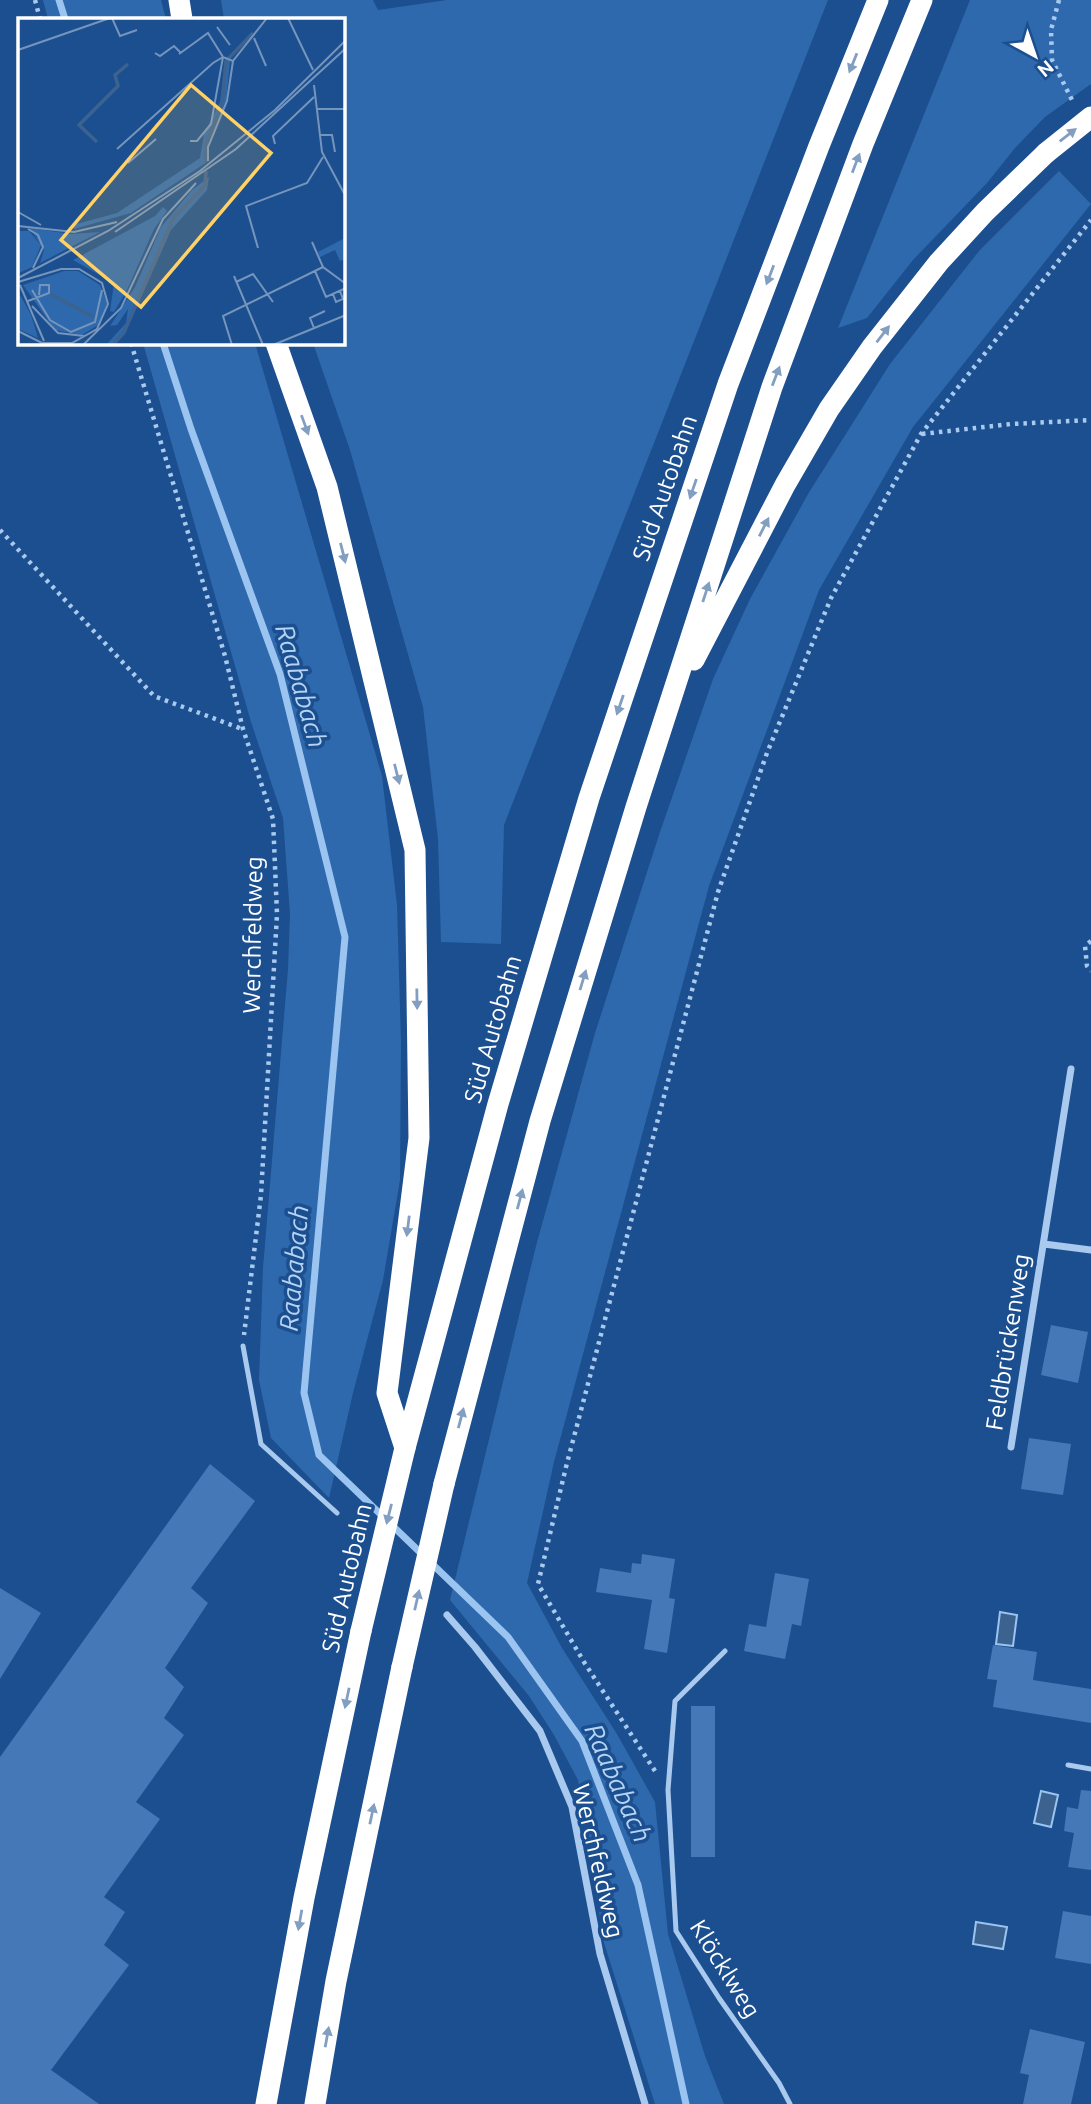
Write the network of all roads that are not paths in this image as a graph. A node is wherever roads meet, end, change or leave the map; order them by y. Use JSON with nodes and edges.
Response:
{"nodes":[{"id":1,"x":179,"y":0,"type":"edge"},
{"id":2,"x":878,"y":0,"type":"edge"},
{"id":3,"x":922,"y":0,"type":"edge"},
{"id":4,"x":182,"y":18,"type":"edge"},
{"id":5,"x":1084,"y":114,"type":"edge"},
{"id":6,"x":277,"y":345,"type":"edge"},
{"id":7,"x":670,"y":704,"type":"junction"},
{"id":8,"x":1071,"y":1069,"type":"dead end"},
{"id":9,"x":1044,"y":1244,"type":"junction"},
{"id":10,"x":1091,"y":1250,"type":"edge"},
{"id":11,"x":243,"y":1346,"type":"road end"},
{"id":12,"x":1011,"y":1447,"type":"dead end"},
{"id":13,"x":405,"y":1448,"type":"junction"},
{"id":14,"x":337,"y":1513,"type":"dead end"},
{"id":15,"x":447,"y":1615,"type":"dead end"},
{"id":16,"x":725,"y":1651,"type":"dead end"},
{"id":17,"x":1068,"y":1765,"type":"dead end"},
{"id":18,"x":1091,"y":1769,"type":"edge"},
{"id":19,"x":266,"y":2104,"type":"edge"},
{"id":20,"x":314,"y":2104,"type":"edge"},
{"id":21,"x":645,"y":2104,"type":"edge"},
{"id":22,"x":790,"y":2104,"type":"edge"}],
"edges":[{"from":1,"to":4,"type":"highway"},
{"from":2,"to":13,"type":"highway","name":"Süd Autobahn","one_way":true},
{"from":7,"to":3,"type":"highway","one_way":true},
{"from":7,"to":5,"type":"highway","one_way":true,"bridge":true},
{"from":6,"to":13,"type":"highway","one_way":true},
{"from":20,"to":7,"type":"highway","one_way":true,"bridge":true},
{"from":8,"to":9,"type":"street","name":"Feldbrückenweg"},
{"from":9,"to":10,"type":"street","name":"Feldbrückenweg"},
{"from":9,"to":12,"type":"street","name":"Feldbrückenweg"},
{"from":11,"to":14,"type":"lane"},
{"from":13,"to":19,"type":"highway","name":"Süd Autobahn","one_way":true,"bridge":true},
{"from":15,"to":21,"type":"street","name":"Werchfeldweg"},
{"from":16,"to":22,"type":"lane","name":"Klöcklweg"},
{"from":17,"to":18,"type":"lane"}]}
